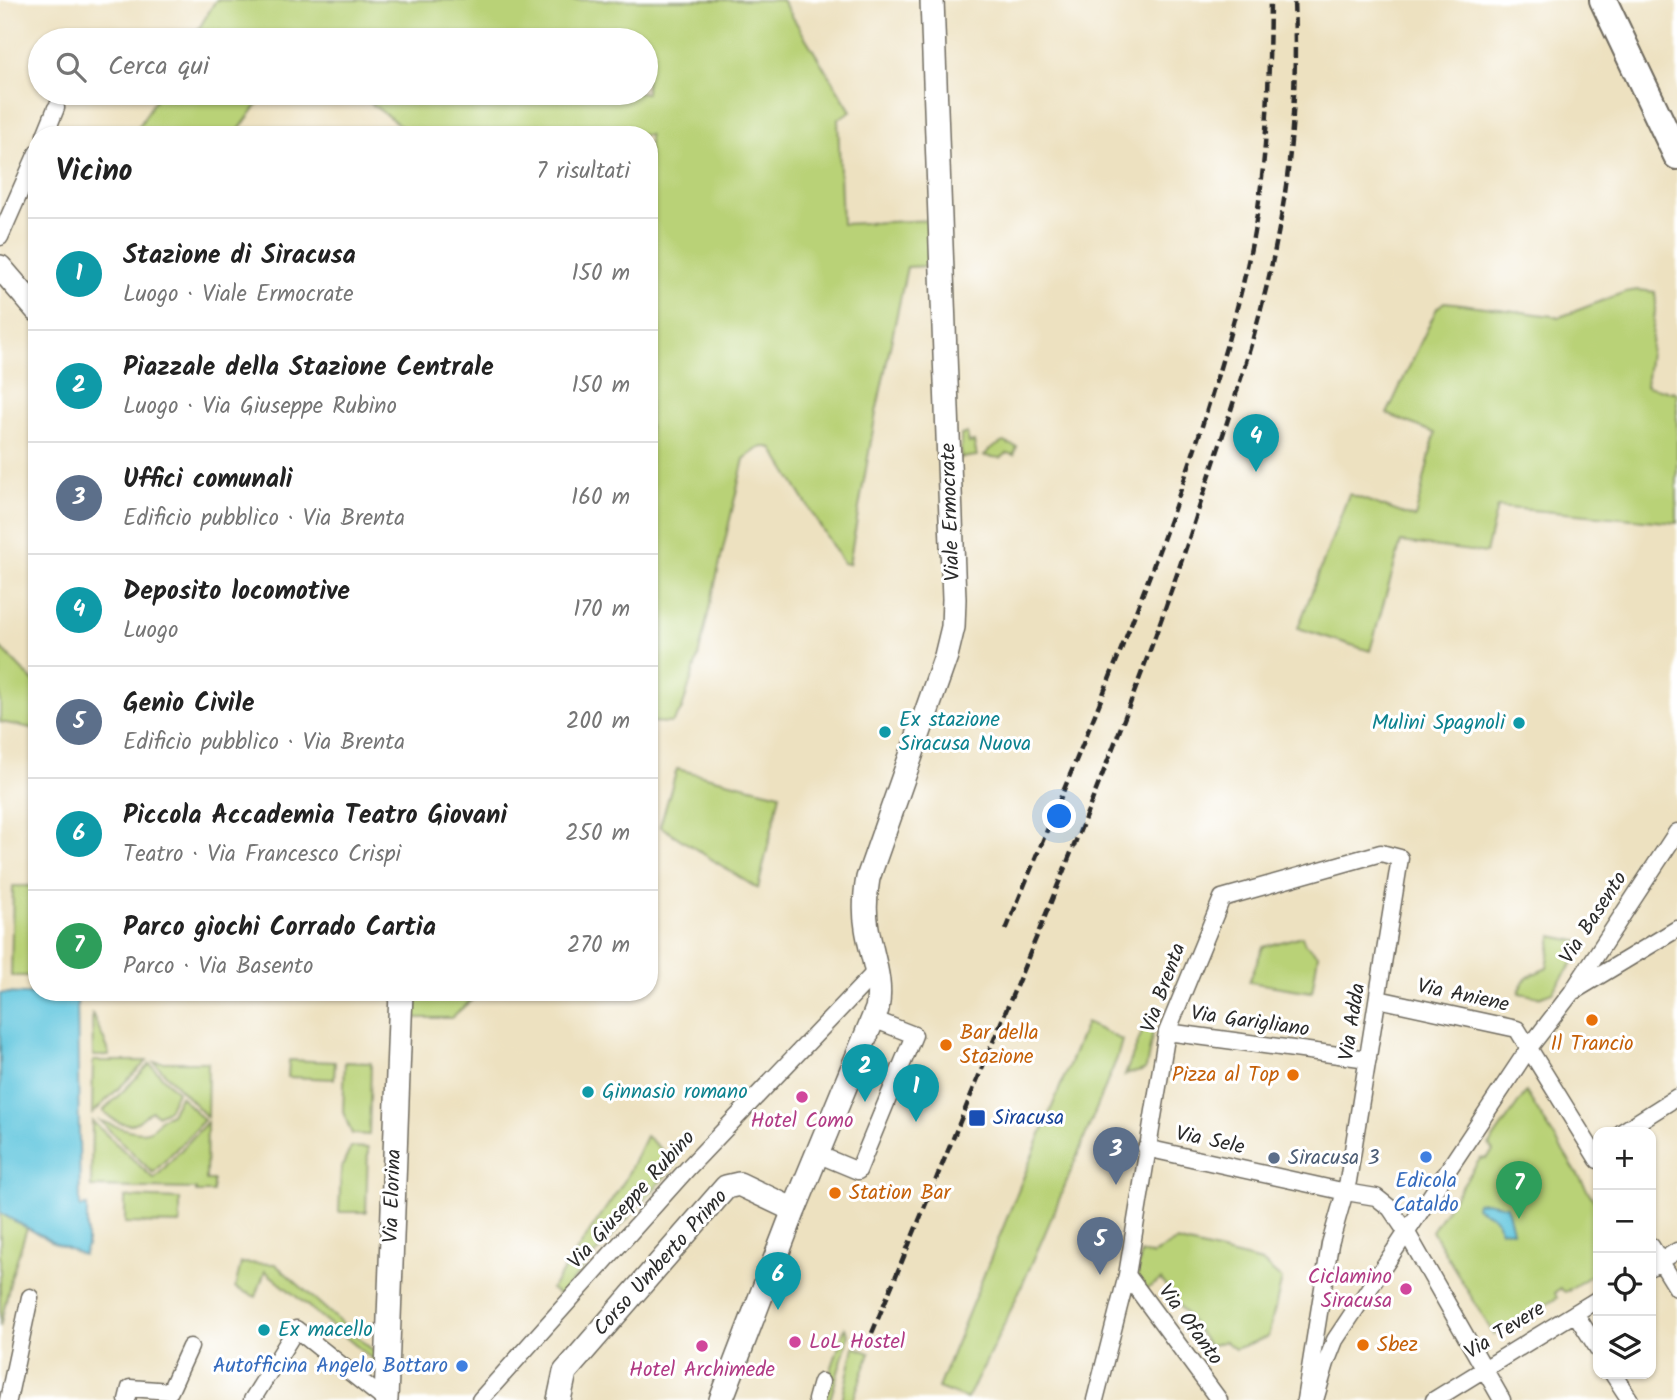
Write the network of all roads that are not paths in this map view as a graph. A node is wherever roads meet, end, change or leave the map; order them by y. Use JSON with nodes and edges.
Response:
{"nodes":[{"id":1,"x":932,"y":0,"type":"edge"},
{"id":2,"x":1603,"y":0,"type":"edge"},
{"id":3,"x":57,"y":108,"type":"dead end"},
{"id":4,"x":1661,"y":120,"type":"junction"},
{"id":5,"x":49,"y":126,"type":"edge"},
{"id":6,"x":1677,"y":149,"type":"edge"},
{"id":7,"x":1677,"y":156,"type":"edge"},
{"id":8,"x":28,"y":173,"type":"edge"},
{"id":9,"x":0,"y":237,"type":"edge"},
{"id":10,"x":0,"y":267,"type":"edge"},
{"id":11,"x":28,"y":300,"type":"edge"},
{"id":12,"x":1677,"y":832,"type":"edge"},
{"id":13,"x":1400,"y":858,"type":"joint"},
{"id":14,"x":1677,"y":929,"type":"edge"},
{"id":15,"x":877,"y":970,"type":"junction"},
{"id":16,"x":1572,"y":992,"type":"junction"},
{"id":17,"x":853,"y":995,"type":"junction"},
{"id":18,"x":1378,"y":999,"type":"junction"},
{"id":19,"x":401,"y":1001,"type":"edge"},
{"id":20,"x":875,"y":1014,"type":"junction"},
{"id":21,"x":1545,"y":1027,"type":"junction"},
{"id":22,"x":1517,"y":1029,"type":"junction"},
{"id":23,"x":1167,"y":1032,"type":"junction"},
{"id":24,"x":1529,"y":1048,"type":"junction"},
{"id":25,"x":1368,"y":1059,"type":"junction"},
{"id":26,"x":1677,"y":1097,"type":"edge"},
{"id":27,"x":1630,"y":1127,"type":"edge"},
{"id":28,"x":1146,"y":1148,"type":"junction"},
{"id":29,"x":1593,"y":1148,"type":"edge"},
{"id":30,"x":817,"y":1154,"type":"junction"},
{"id":31,"x":1346,"y":1192,"type":"junction"},
{"id":32,"x":794,"y":1210,"type":"junction"},
{"id":33,"x":1407,"y":1233,"type":"junction"},
{"id":34,"x":1677,"y":1251,"type":"edge"},
{"id":35,"x":1656,"y":1264,"type":"edge"},
{"id":36,"x":1127,"y":1275,"type":"junction"},
{"id":37,"x":1677,"y":1288,"type":"edge"},
{"id":38,"x":30,"y":1297,"type":"dead end"},
{"id":39,"x":1593,"y":1302,"type":"edge"},
{"id":40,"x":1575,"y":1313,"type":"junction"},
{"id":41,"x":1315,"y":1339,"type":"junction"},
{"id":42,"x":1593,"y":1341,"type":"edge"},
{"id":43,"x":190,"y":1347,"type":"dead end"},
{"id":44,"x":1331,"y":1348,"type":"junction"},
{"id":45,"x":1483,"y":1369,"type":"junction"},
{"id":46,"x":1617,"y":1379,"type":"edge"},
{"id":47,"x":821,"y":1382,"type":"dead end"},
{"id":48,"x":8,"y":1400,"type":"edge"},
{"id":49,"x":127,"y":1400,"type":"edge"},
{"id":50,"x":252,"y":1400,"type":"edge"},
{"id":51,"x":386,"y":1400,"type":"edge"},
{"id":52,"x":480,"y":1400,"type":"edge"},
{"id":53,"x":559,"y":1400,"type":"edge"},
{"id":54,"x":721,"y":1400,"type":"edge"},
{"id":55,"x":816,"y":1400,"type":"edge"},
{"id":56,"x":1096,"y":1400,"type":"edge"},
{"id":57,"x":1219,"y":1400,"type":"edge"},
{"id":58,"x":1305,"y":1400,"type":"edge"},
{"id":59,"x":1315,"y":1400,"type":"edge"},
{"id":60,"x":1434,"y":1400,"type":"edge"},
{"id":61,"x":1502,"y":1400,"type":"edge"},
{"id":62,"x":1630,"y":1400,"type":"edge"}],
"edges":[{"from":1,"to":15,"type":"main road","name":"Viale Ermocrate"},
{"from":2,"to":4,"type":"main road"},
{"from":3,"to":5,"type":"street"},
{"from":4,"to":6,"type":"main road"},
{"from":4,"to":7,"type":"main road"},
{"from":8,"to":9,"type":"street"},
{"from":10,"to":11,"type":"main road"},
{"from":12,"to":16,"type":"street","name":"Via Basento"},
{"from":13,"to":18,"type":"street","name":"Via Adda"},
{"from":13,"to":23,"type":"street","name":"Via Brenta"},
{"from":14,"to":16,"type":"street"},
{"from":15,"to":17,"type":"street","name":"Via Giuseppe Rubino"},
{"from":15,"to":20,"type":"main road","name":"Viale Ermocrate"},
{"from":16,"to":21,"type":"street","name":"Via Basento"},
{"from":17,"to":20,"type":"street"},
{"from":17,"to":52,"type":"street","name":"Via Giuseppe Rubino"},
{"from":18,"to":22,"type":"street","name":"Via Aniene"},
{"from":18,"to":25,"type":"street","name":"Via Adda"},
{"from":19,"to":51,"type":"main road","name":"Via Elorina"},
{"from":20,"to":30,"type":"main road"},
{"from":20,"to":30,"type":"street"},
{"from":21,"to":22,"type":"street"},
{"from":21,"to":24,"type":"street","name":"Via Basento"},
{"from":22,"to":24,"type":"street","name":"Via Aniene"},
{"from":23,"to":25,"type":"street","name":"Via Garigliano"},
{"from":23,"to":28,"type":"street","name":"Via Brenta"},
{"from":24,"to":29,"type":"street","name":"Via Aniene"},
{"from":24,"to":33,"type":"street"},
{"from":25,"to":31,"type":"street","name":"Via Adda"},
{"from":26,"to":27,"type":"street"},
{"from":28,"to":31,"type":"street","name":"Via Sele"},
{"from":28,"to":36,"type":"street","name":"Via Brenta"},
{"from":30,"to":32,"type":"main road"},
{"from":31,"to":33,"type":"street","name":"Via Sele"},
{"from":31,"to":41,"type":"street","name":"Via Adda"},
{"from":32,"to":53,"type":"main road","name":"Corso Umberto Primo"},
{"from":32,"to":54,"type":"main road"},
{"from":33,"to":44,"type":"street"},
{"from":33,"to":45,"type":"street","name":"Via Sele"},
{"from":34,"to":35,"type":"street"},
{"from":35,"to":37,"type":"street"},
{"from":36,"to":56,"type":"street","name":"Via Brenta"},
{"from":36,"to":57,"type":"street","name":"Via Ofanto"},
{"from":38,"to":48,"type":"street"},
{"from":39,"to":40,"type":"street","name":"Via Tevere"},
{"from":40,"to":42,"type":"street"},
{"from":40,"to":45,"type":"street","name":"Via Tevere"},
{"from":41,"to":44,"type":"street"},
{"from":41,"to":58,"type":"street","name":"Via Adda"},
{"from":43,"to":49,"type":"street"},
{"from":44,"to":59,"type":"street"},
{"from":45,"to":60,"type":"street","name":"Via Tevere"},
{"from":45,"to":61,"type":"street","name":"Via Sele"},
{"from":46,"to":62,"type":"street"},
{"from":47,"to":55,"type":"street"},
{"from":50,"to":51,"type":"street"}]}
